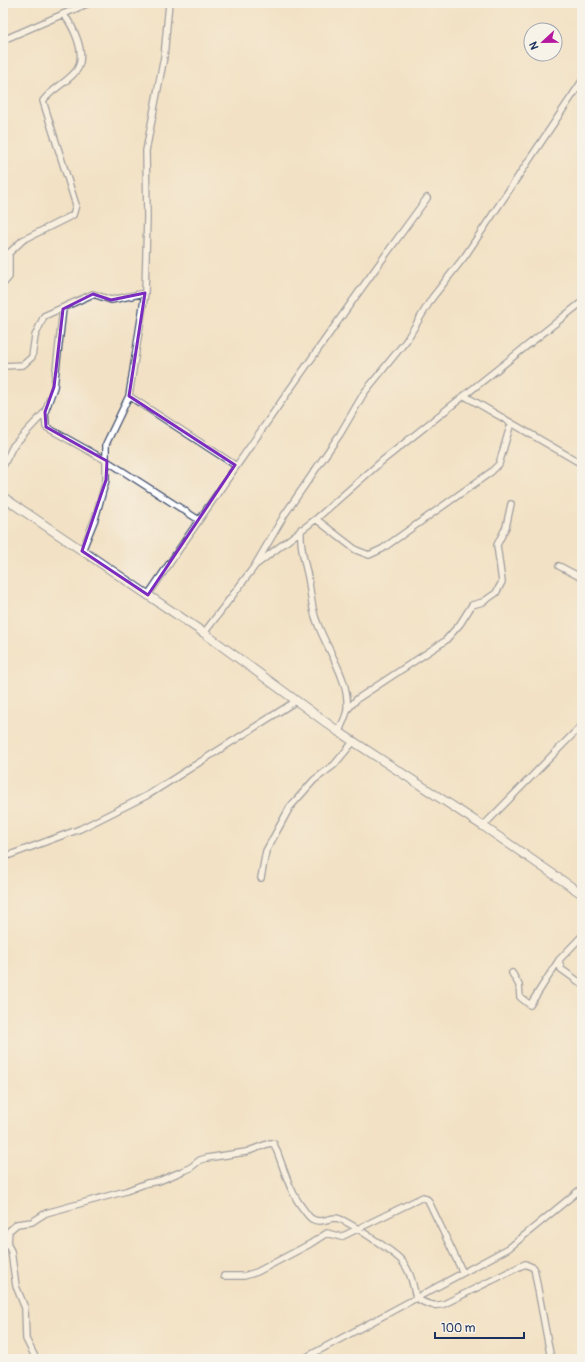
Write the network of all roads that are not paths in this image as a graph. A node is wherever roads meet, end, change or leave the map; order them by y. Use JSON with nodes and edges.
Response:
{"nodes":[{"id":1,"x":89,"y":3,"type":"edge"},
{"id":2,"x":169,"y":3,"type":"edge"},
{"id":3,"x":78,"y":5,"type":"edge"},
{"id":4,"x":63,"y":14,"type":"junction"},
{"id":5,"x":3,"y":40,"type":"edge"},
{"id":6,"x":582,"y":81,"type":"edge"},
{"id":7,"x":427,"y":198,"type":"dead end"},
{"id":8,"x":3,"y":284,"type":"edge"},
{"id":9,"x":145,"y":293,"type":"junction"},
{"id":10,"x":582,"y":302,"type":"edge"},
{"id":11,"x":63,"y":308,"type":"junction"},
{"id":12,"x":3,"y":320,"type":"edge"},
{"id":13,"x":3,"y":325,"type":"edge"},
{"id":14,"x":3,"y":366,"type":"edge"},
{"id":15,"x":129,"y":396,"type":"junction"},
{"id":16,"x":465,"y":396,"type":"junction"},
{"id":17,"x":45,"y":412,"type":"junction"},
{"id":18,"x":511,"y":423,"type":"junction"},
{"id":19,"x":107,"y":461,"type":"junction"},
{"id":20,"x":582,"y":464,"type":"edge"},
{"id":21,"x":235,"y":465,"type":"junction"},
{"id":22,"x":3,"y":466,"type":"edge"},
{"id":23,"x":5,"y":500,"type":"edge"},
{"id":24,"x":511,"y":504,"type":"dead end"},
{"id":25,"x":316,"y":519,"type":"junction"},
{"id":26,"x":199,"y":520,"type":"junction"},
{"id":27,"x":301,"y":529,"type":"junction"},
{"id":28,"x":82,"y":551,"type":"junction"},
{"id":29,"x":254,"y":566,"type":"junction"},
{"id":30,"x":559,"y":566,"type":"dead end"},
{"id":31,"x":582,"y":578,"type":"edge"},
{"id":32,"x":148,"y":595,"type":"junction"},
{"id":33,"x":204,"y":633,"type":"junction"},
{"id":34,"x":296,"y":701,"type":"junction"},
{"id":35,"x":347,"y":710,"type":"junction"},
{"id":36,"x":582,"y":726,"type":"edge"},
{"id":37,"x":339,"y":732,"type":"junction"},
{"id":38,"x":354,"y":740,"type":"junction"},
{"id":39,"x":483,"y":826,"type":"junction"},
{"id":40,"x":8,"y":856,"type":"dead end"},
{"id":41,"x":261,"y":878,"type":"dead end"},
{"id":42,"x":582,"y":894,"type":"edge"},
{"id":43,"x":582,"y":936,"type":"edge"},
{"id":44,"x":559,"y":960,"type":"junction"},
{"id":45,"x":512,"y":973,"type":"dead end"},
{"id":46,"x":582,"y":984,"type":"edge"},
{"id":47,"x":582,"y":1188,"type":"edge"},
{"id":48,"x":358,"y":1228,"type":"junction"},
{"id":49,"x":3,"y":1236,"type":"edge"},
{"id":50,"x":8,"y":1243,"type":"junction"},
{"id":51,"x":463,"y":1273,"type":"junction"},
{"id":52,"x":224,"y":1276,"type":"dead end"},
{"id":53,"x":416,"y":1298,"type":"junction"},
{"id":54,"x":36,"y":1359,"type":"edge"},
{"id":55,"x":303,"y":1359,"type":"edge"},
{"id":56,"x":551,"y":1359,"type":"edge"}],
"edges":[{"from":1,"to":3,"type":"street"},
{"from":2,"to":9,"type":"street"},
{"from":3,"to":4,"type":"street"},
{"from":4,"to":5,"type":"street"},
{"from":4,"to":8,"type":"street"},
{"from":6,"to":29,"type":"street"},
{"from":7,"to":21,"type":"street"},
{"from":9,"to":11,"type":"street"},
{"from":9,"to":15,"type":"street"},
{"from":10,"to":16,"type":"street"},
{"from":11,"to":14,"type":"street"},
{"from":11,"to":17,"type":"street"},
{"from":12,"to":13,"type":"street"},
{"from":15,"to":19,"type":"street"},
{"from":15,"to":21,"type":"street"},
{"from":16,"to":18,"type":"street"},
{"from":16,"to":25,"type":"street"},
{"from":17,"to":19,"type":"street"},
{"from":17,"to":22,"type":"street"},
{"from":18,"to":20,"type":"street"},
{"from":18,"to":25,"type":"street"},
{"from":19,"to":26,"type":"street"},
{"from":19,"to":28,"type":"street"},
{"from":21,"to":26,"type":"street"},
{"from":23,"to":28,"type":"main road"},
{"from":24,"to":35,"type":"street"},
{"from":25,"to":27,"type":"street"},
{"from":26,"to":32,"type":"street"},
{"from":27,"to":29,"type":"street"},
{"from":27,"to":35,"type":"street"},
{"from":28,"to":32,"type":"main road"},
{"from":29,"to":33,"type":"street"},
{"from":30,"to":31,"type":"street"},
{"from":32,"to":33,"type":"main road"},
{"from":33,"to":34,"type":"main road"},
{"from":34,"to":37,"type":"main road"},
{"from":34,"to":40,"type":"street"},
{"from":35,"to":37,"type":"street"},
{"from":36,"to":39,"type":"street"},
{"from":37,"to":38,"type":"main road"},
{"from":38,"to":39,"type":"main road"},
{"from":38,"to":41,"type":"street"},
{"from":39,"to":42,"type":"main road"},
{"from":43,"to":44,"type":"street"},
{"from":44,"to":45,"type":"street"},
{"from":44,"to":46,"type":"street"},
{"from":47,"to":51,"type":"street"},
{"from":48,"to":50,"type":"street"},
{"from":48,"to":51,"type":"street"},
{"from":48,"to":52,"type":"street"},
{"from":48,"to":53,"type":"street"},
{"from":49,"to":50,"type":"street"},
{"from":50,"to":54,"type":"street"},
{"from":51,"to":53,"type":"street"},
{"from":53,"to":55,"type":"street"},
{"from":53,"to":56,"type":"street"}]}
